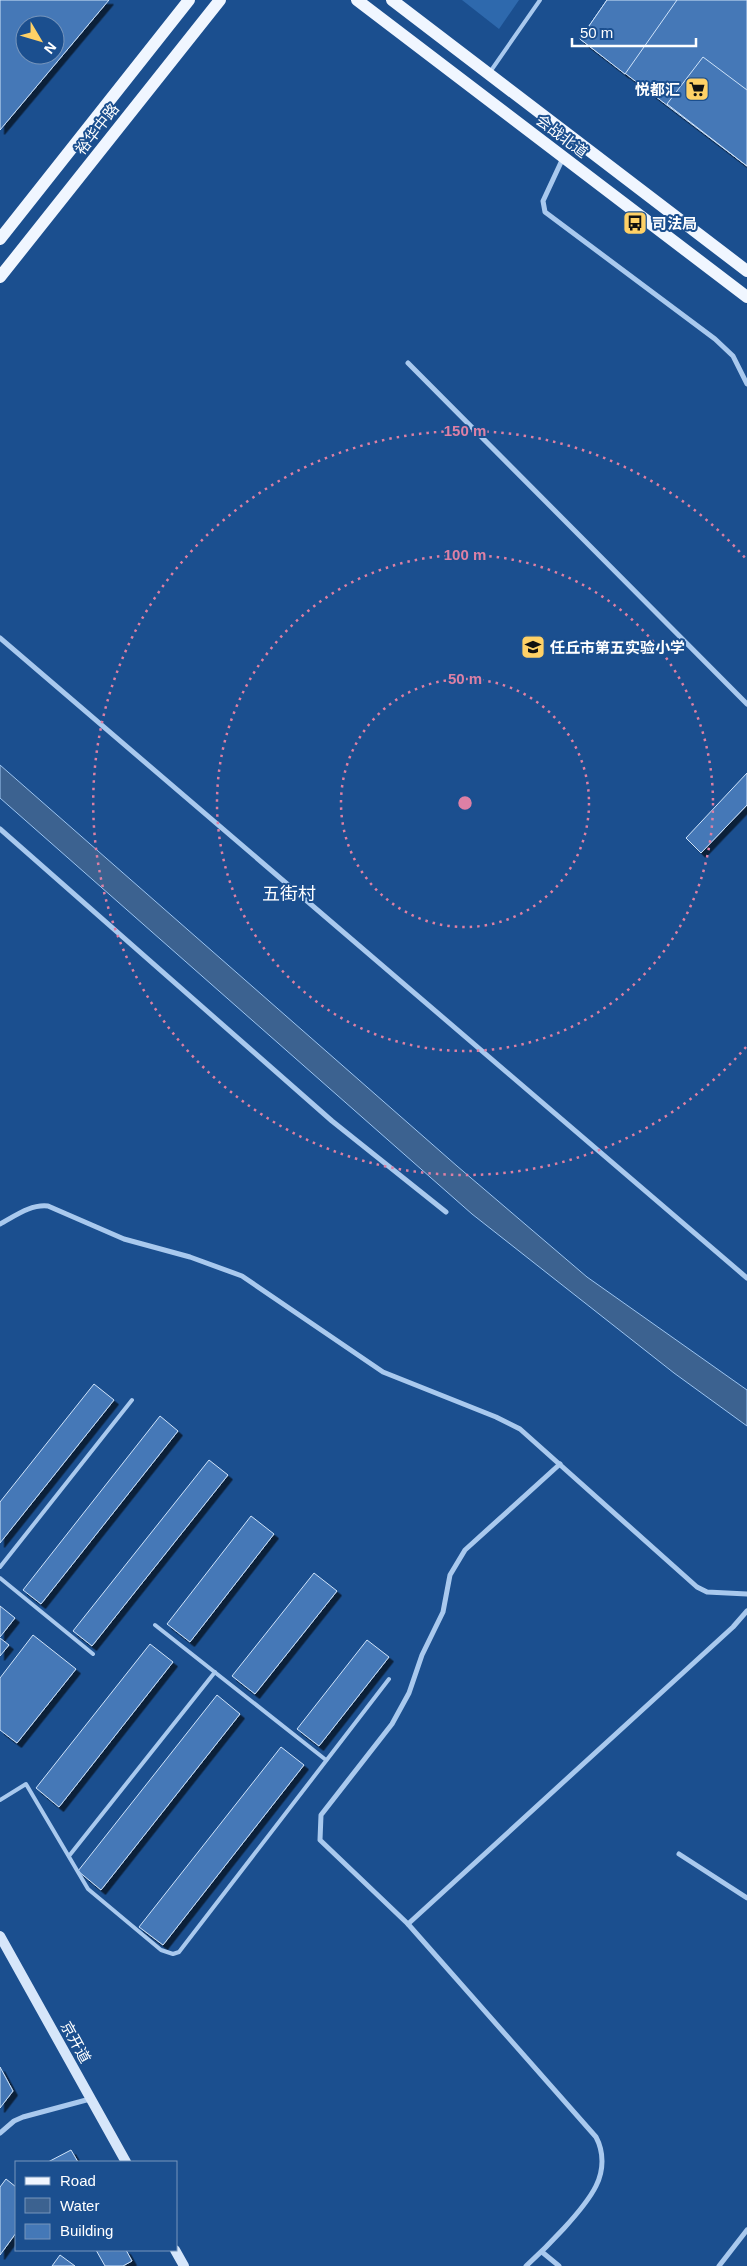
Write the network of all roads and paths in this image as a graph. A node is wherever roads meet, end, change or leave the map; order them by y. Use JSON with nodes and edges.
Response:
{"nodes":[{"id":1,"x":189,"y":0,"type":"edge"},
{"id":2,"x":220,"y":0,"type":"edge"},
{"id":3,"x":358,"y":0,"type":"edge"},
{"id":4,"x":392,"y":0,"type":"edge"},
{"id":5,"x":540,"y":0,"type":"edge"},
{"id":6,"x":489,"y":74,"type":"junction"},
{"id":7,"x":563,"y":157,"type":"junction"},
{"id":8,"x":0,"y":239,"type":"edge"},
{"id":9,"x":747,"y":271,"type":"edge"},
{"id":10,"x":0,"y":277,"type":"edge"},
{"id":11,"x":747,"y":298,"type":"edge"},
{"id":12,"x":408,"y":363,"type":"dead end"},
{"id":13,"x":747,"y":384,"type":"edge"},
{"id":14,"x":0,"y":638,"type":"edge"},
{"id":15,"x":747,"y":704,"type":"edge"},
{"id":16,"x":0,"y":829,"type":"edge"},
{"id":17,"x":446,"y":1212,"type":"dead end"},
{"id":18,"x":0,"y":1224,"type":"edge"},
{"id":19,"x":747,"y":1278,"type":"edge"},
{"id":20,"x":132,"y":1400,"type":"dead end"},
{"id":21,"x":560,"y":1464,"type":"junction"},
{"id":22,"x":0,"y":1567,"type":"edge"},
{"id":23,"x":0,"y":1578,"type":"edge"},
{"id":24,"x":747,"y":1594,"type":"edge"},
{"id":25,"x":747,"y":1611,"type":"edge"},
{"id":26,"x":155,"y":1624,"type":"dead end"},
{"id":27,"x":93,"y":1654,"type":"dead end"},
{"id":28,"x":215,"y":1672,"type":"junction"},
{"id":29,"x":389,"y":1679,"type":"dead end"},
{"id":30,"x":326,"y":1760,"type":"junction"},
{"id":31,"x":0,"y":1800,"type":"edge"},
{"id":32,"x":679,"y":1854,"type":"dead end"},
{"id":33,"x":69,"y":1856,"type":"junction"},
{"id":34,"x":747,"y":1898,"type":"edge"},
{"id":35,"x":408,"y":1924,"type":"junction"},
{"id":36,"x":0,"y":1936,"type":"edge"},
{"id":37,"x":91,"y":2099,"type":"junction"},
{"id":38,"x":0,"y":2133,"type":"edge"},
{"id":39,"x":125,"y":2161,"type":"edge"},
{"id":40,"x":747,"y":2230,"type":"edge"},
{"id":41,"x":176,"y":2251,"type":"edge"},
{"id":42,"x":542,"y":2252,"type":"junction"},
{"id":43,"x":184,"y":2266,"type":"edge"},
{"id":44,"x":526,"y":2266,"type":"edge"},
{"id":45,"x":559,"y":2266,"type":"edge"},
{"id":46,"x":719,"y":2266,"type":"edge"}],
"edges":[{"from":1,"to":8,"type":"main road","name":"裕华中路"},
{"from":2,"to":10,"type":"main road","name":"裕华中路"},
{"from":3,"to":7,"type":"main road","name":"会战北道"},
{"from":4,"to":6,"type":"main road","name":"会战北道"},
{"from":5,"to":6,"type":"lane"},
{"from":6,"to":9,"type":"main road","name":"会战北道"},
{"from":7,"to":11,"type":"main road","name":"会战北道"},
{"from":7,"to":13,"type":"street"},
{"from":12,"to":15,"type":"street"},
{"from":14,"to":19,"type":"street"},
{"from":16,"to":17,"type":"street"},
{"from":18,"to":21,"type":"street"},
{"from":20,"to":22,"type":"lane"},
{"from":21,"to":24,"type":"street"},
{"from":21,"to":35,"type":"street"},
{"from":23,"to":27,"type":"lane"},
{"from":25,"to":35,"type":"street"},
{"from":26,"to":28,"type":"lane"},
{"from":28,"to":30,"type":"lane"},
{"from":28,"to":33,"type":"lane"},
{"from":29,"to":30,"type":"lane"},
{"from":30,"to":33,"type":"lane"},
{"from":31,"to":33,"type":"lane"},
{"from":32,"to":34,"type":"street"},
{"from":35,"to":42,"type":"street"},
{"from":36,"to":37,"type":"main road","name":"京开道"},
{"from":37,"to":38,"type":"street"},
{"from":37,"to":39,"type":"main road","name":"京开道"},
{"from":40,"to":46,"type":"street"},
{"from":41,"to":43,"type":"main road"},
{"from":42,"to":44,"type":"street"},
{"from":42,"to":45,"type":"street"}]}
